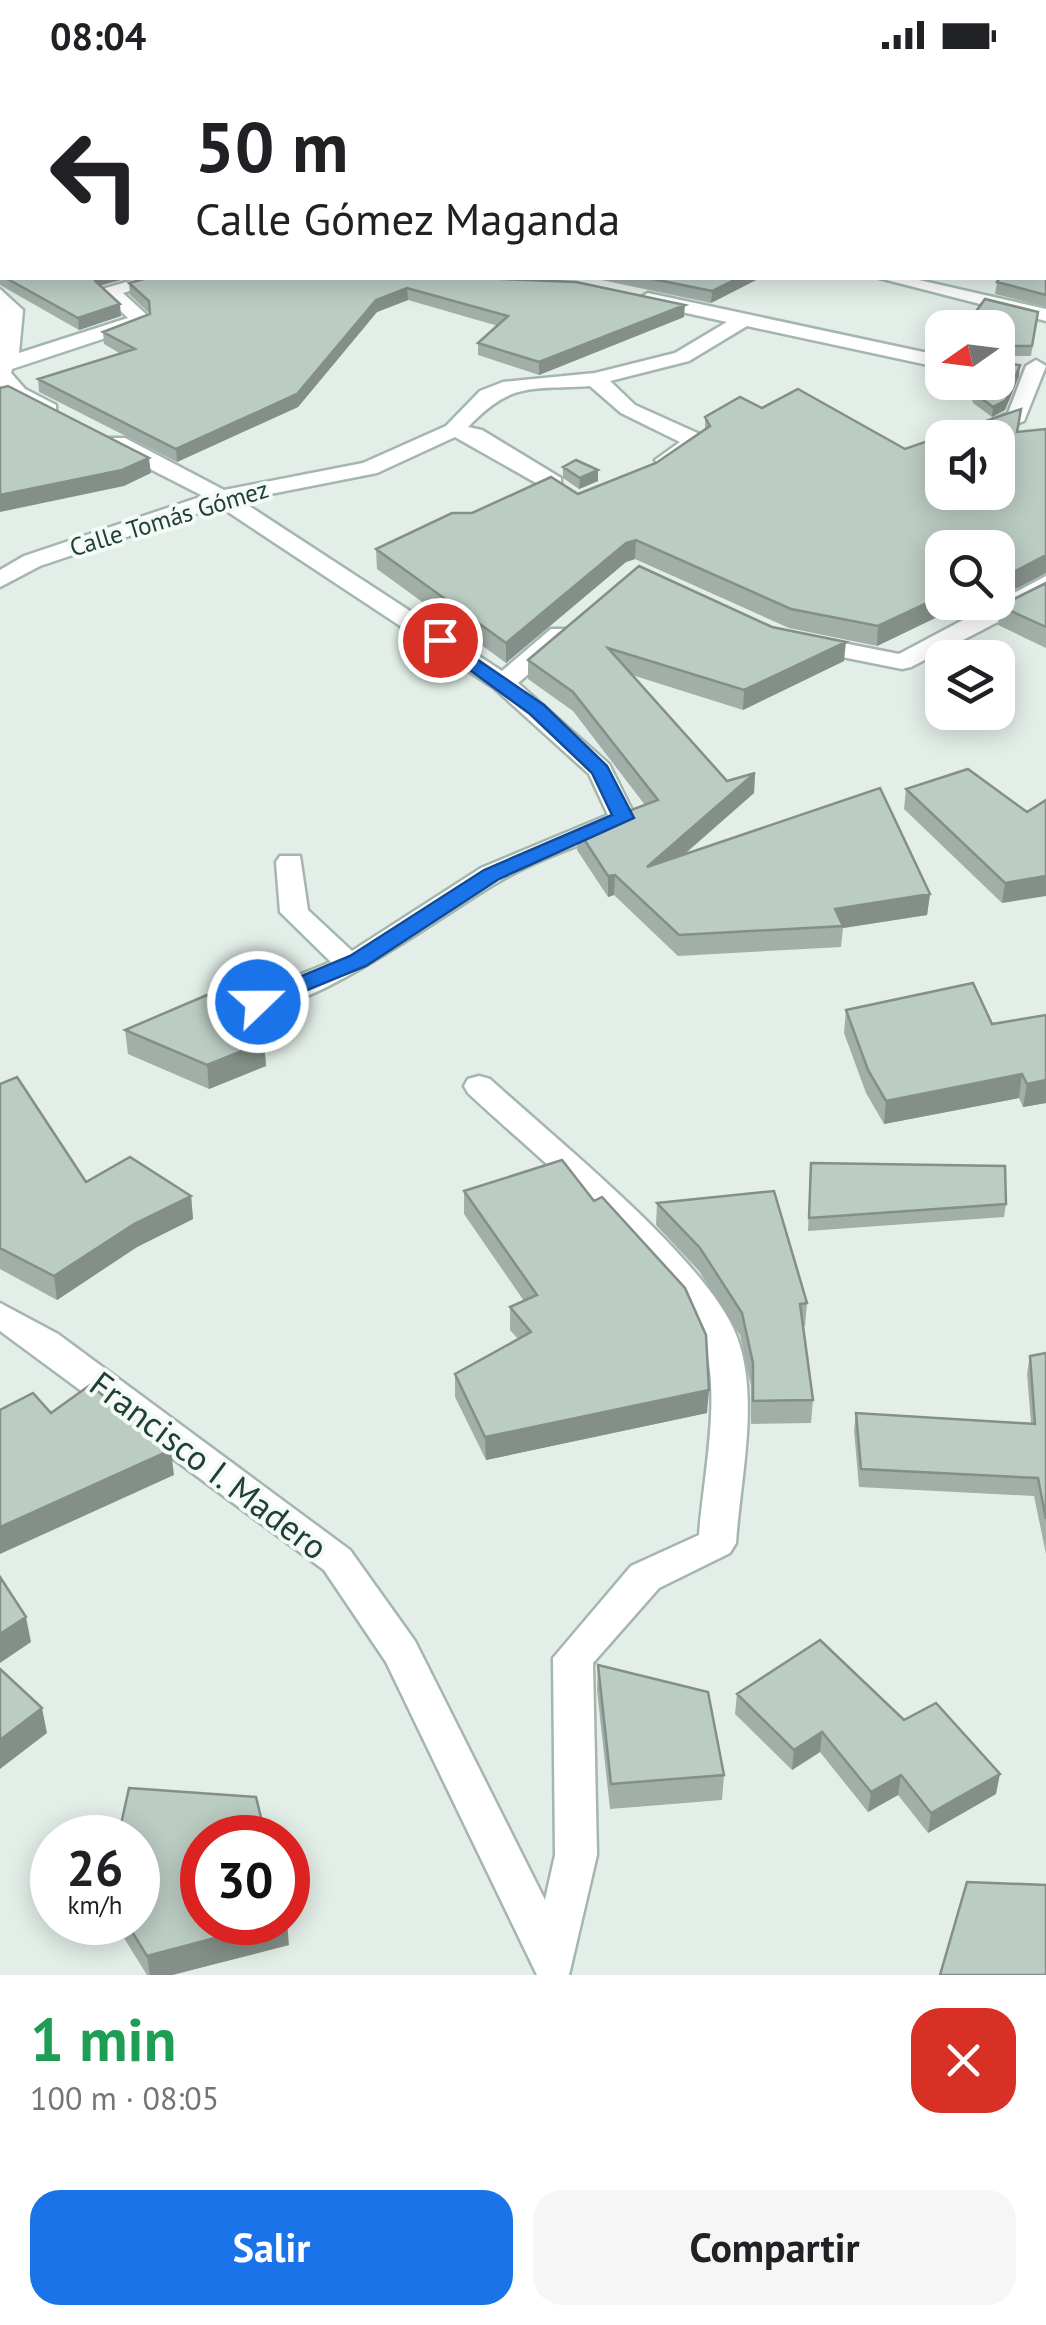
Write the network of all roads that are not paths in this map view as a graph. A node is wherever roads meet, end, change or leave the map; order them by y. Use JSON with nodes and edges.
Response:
{"nodes":[{"id":1,"x":155,"y":280,"type":"edge"},
{"id":2,"x":896,"y":280,"type":"edge"},
{"id":3,"x":0,"y":295,"type":"edge"},
{"id":4,"x":631,"y":296,"type":"edge"},
{"id":5,"x":1046,"y":316,"type":"edge"},
{"id":6,"x":740,"y":322,"type":"junction"},
{"id":7,"x":925,"y":358,"type":"edge"},
{"id":8,"x":4,"y":365,"type":"junction"},
{"id":9,"x":1033,"y":366,"type":"edge"},
{"id":10,"x":595,"y":379,"type":"junction"},
{"id":11,"x":9,"y":396,"type":"edge"},
{"id":12,"x":69,"y":419,"type":"edge"},
{"id":13,"x":1011,"y":420,"type":"edge"},
{"id":14,"x":453,"y":430,"type":"junction"},
{"id":15,"x":102,"y":436,"type":"edge"},
{"id":16,"x":646,"y":472,"type":"edge"},
{"id":17,"x":221,"y":497,"type":"junction"},
{"id":18,"x":576,"y":502,"type":"edge"},
{"id":19,"x":0,"y":580,"type":"edge"},
{"id":20,"x":1046,"y":583,"type":"edge"},
{"id":21,"x":577,"y":620,"type":"edge"},
{"id":22,"x":781,"y":638,"type":"edge"},
{"id":23,"x":503,"y":683,"type":"junction"},
{"id":24,"x":290,"y":862,"type":"dead end"},
{"id":25,"x":350,"y":965,"type":"junction"},
{"id":26,"x":258,"y":1002,"type":"dead end"},
{"id":27,"x":479,"y":1086,"type":"dead end"},
{"id":28,"x":0,"y":1315,"type":"edge"},
{"id":29,"x":545,"y":1968,"type":"edge"}],
"edges":[{"from":1,"to":8,"type":"street"},
{"from":2,"to":5,"type":"street"},
{"from":3,"to":8,"type":"street"},
{"from":4,"to":6,"type":"street"},
{"from":6,"to":7,"type":"street"},
{"from":6,"to":10,"type":"street","name":"Calle Tomás Gómez"},
{"from":8,"to":11,"type":"street"},
{"from":9,"to":13,"type":"street"},
{"from":10,"to":14,"type":"street","name":"Calle Tomás Gómez"},
{"from":10,"to":16,"type":"street"},
{"from":11,"to":12,"type":"street"},
{"from":14,"to":17,"type":"street","name":"Calle Tomás Gómez"},
{"from":14,"to":18,"type":"street"},
{"from":15,"to":17,"type":"street"},
{"from":17,"to":19,"type":"street","name":"Calle Tomás Gómez"},
{"from":17,"to":23,"type":"street"},
{"from":20,"to":22,"type":"street"},
{"from":21,"to":23,"type":"street"},
{"from":23,"to":25,"type":"street"},
{"from":24,"to":25,"type":"street"},
{"from":25,"to":26,"type":"street"},
{"from":27,"to":29,"type":"street"},
{"from":28,"to":29,"type":"street","name":"Francisco I. Madero"}]}
